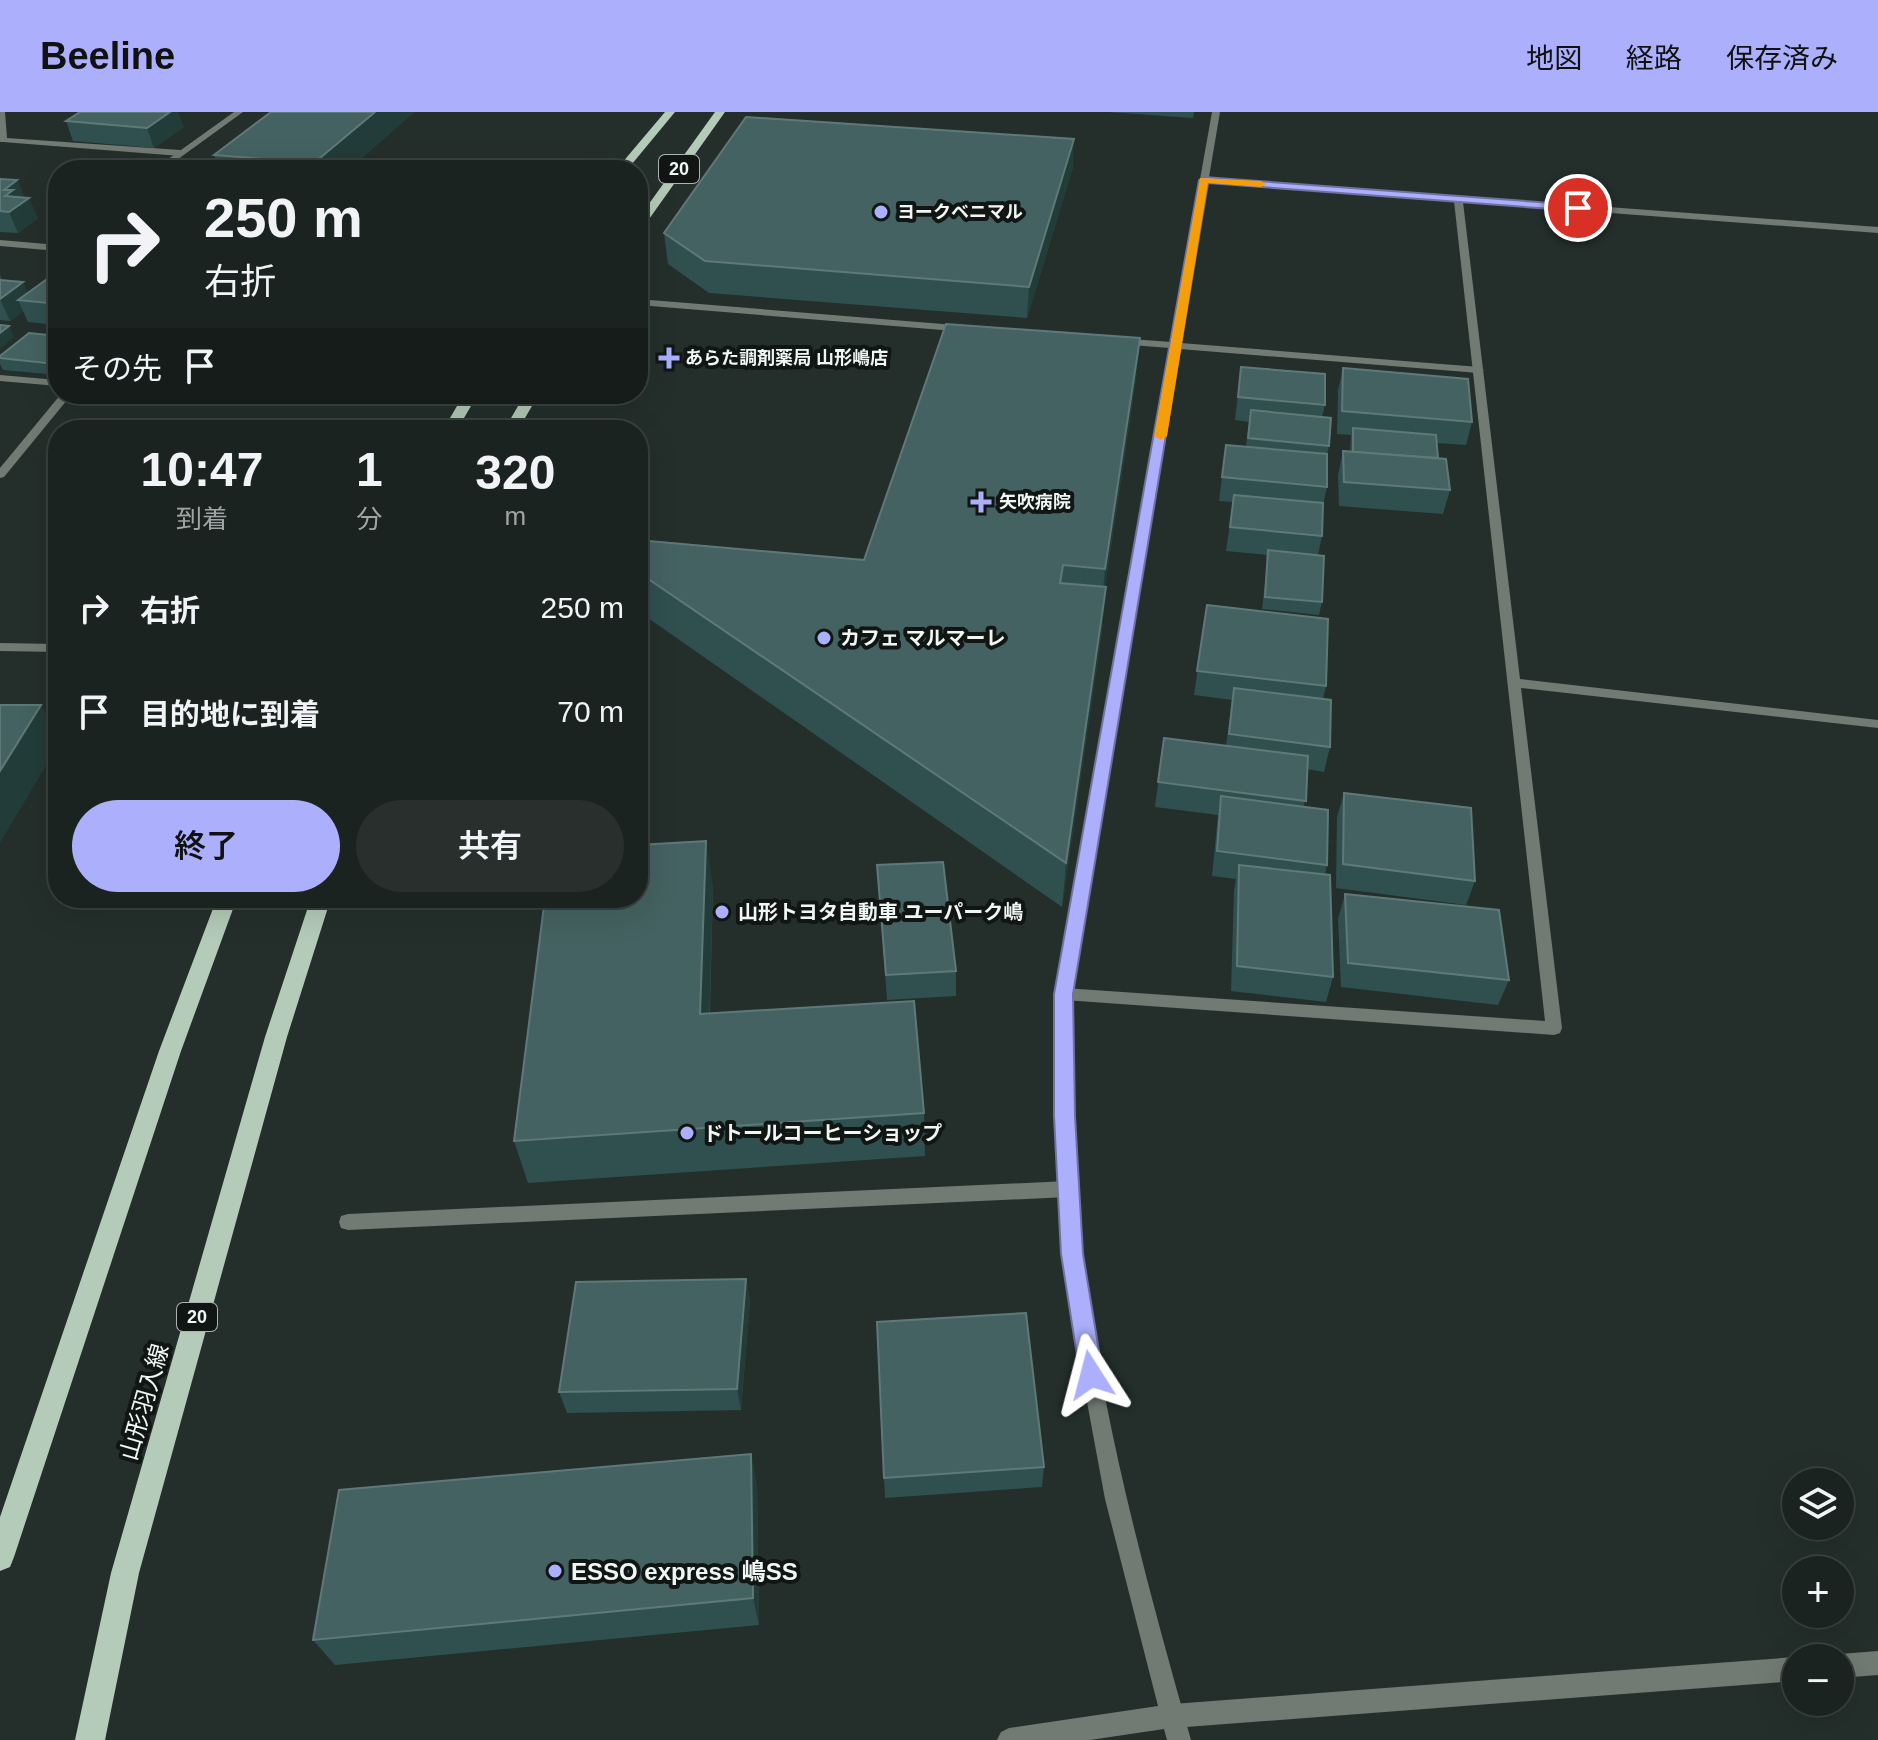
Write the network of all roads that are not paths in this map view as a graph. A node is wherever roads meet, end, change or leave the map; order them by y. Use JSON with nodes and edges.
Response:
{"nodes":[{"id":1,"x":1,"y":112,"type":"edge"},
{"id":2,"x":239,"y":112,"type":"edge"},
{"id":3,"x":670,"y":112,"type":"edge"},
{"id":4,"x":720,"y":112,"type":"edge"},
{"id":5,"x":1216,"y":112,"type":"edge"},
{"id":6,"x":180,"y":153,"type":"junction"},
{"id":7,"x":171,"y":160,"type":"edge"},
{"id":8,"x":629,"y":160,"type":"edge"},
{"id":9,"x":1204,"y":180,"type":"junction"},
{"id":10,"x":1458,"y":199,"type":"junction"},
{"id":11,"x":648,"y":213,"type":"edge"},
{"id":12,"x":1878,"y":230,"type":"edge"},
{"id":13,"x":0,"y":243,"type":"edge"},
{"id":14,"x":48,"y":246,"type":"edge"},
{"id":15,"x":648,"y":303,"type":"edge"},
{"id":16,"x":986,"y":331,"type":"edge"},
{"id":17,"x":1113,"y":341,"type":"edge"},
{"id":18,"x":1176,"y":346,"type":"junction"},
{"id":19,"x":1479,"y":370,"type":"junction"},
{"id":20,"x":0,"y":378,"type":"edge"},
{"id":21,"x":48,"y":382,"type":"edge"},
{"id":22,"x":59,"y":404,"type":"edge"},
{"id":23,"x":0,"y":475,"type":"edge"},
{"id":24,"x":0,"y":647,"type":"edge"},
{"id":25,"x":48,"y":648,"type":"edge"},
{"id":26,"x":1514,"y":683,"type":"junction"},
{"id":27,"x":1878,"y":724,"type":"edge"},
{"id":28,"x":223,"y":908,"type":"edge"},
{"id":29,"x":318,"y":908,"type":"edge"},
{"id":30,"x":1064,"y":994,"type":"junction"},
{"id":31,"x":1068,"y":1189,"type":"junction"},
{"id":32,"x":348,"y":1222,"type":"dead end"},
{"id":33,"x":0,"y":1557,"type":"edge"},
{"id":34,"x":1878,"y":1663,"type":"edge"},
{"id":35,"x":1854,"y":1665,"type":"edge"},
{"id":36,"x":1782,"y":1670,"type":"edge"},
{"id":37,"x":1173,"y":1716,"type":"junction"},
{"id":38,"x":90,"y":1740,"type":"edge"},
{"id":39,"x":1009,"y":1740,"type":"edge"},
{"id":40,"x":1179,"y":1740,"type":"edge"}],
"edges":[{"from":1,"to":6,"type":"street"},
{"from":2,"to":6,"type":"street"},
{"from":3,"to":8,"type":"main road","number":"20"},
{"from":4,"to":11,"type":"main road","number":"20"},
{"from":5,"to":9,"type":"street"},
{"from":6,"to":7,"type":"street"},
{"from":9,"to":10,"type":"street"},
{"from":9,"to":18,"type":"street"},
{"from":10,"to":12,"type":"street"},
{"from":10,"to":19,"type":"street"},
{"from":13,"to":14,"type":"street"},
{"from":15,"to":16,"type":"street"},
{"from":17,"to":18,"type":"street"},
{"from":18,"to":19,"type":"street"},
{"from":18,"to":30,"type":"street"},
{"from":19,"to":26,"type":"street"},
{"from":20,"to":21,"type":"street"},
{"from":22,"to":23,"type":"street"},
{"from":24,"to":25,"type":"street"},
{"from":26,"to":27,"type":"street"},
{"from":26,"to":30,"type":"street"},
{"from":28,"to":33,"type":"main road"},
{"from":29,"to":38,"type":"main road","name":"山形羽入線","number":"20"},
{"from":30,"to":31,"type":"street"},
{"from":31,"to":32,"type":"street"},
{"from":31,"to":37,"type":"street"},
{"from":34,"to":35,"type":"street"},
{"from":36,"to":37,"type":"street"},
{"from":37,"to":39,"type":"street"},
{"from":37,"to":40,"type":"street"}]}
